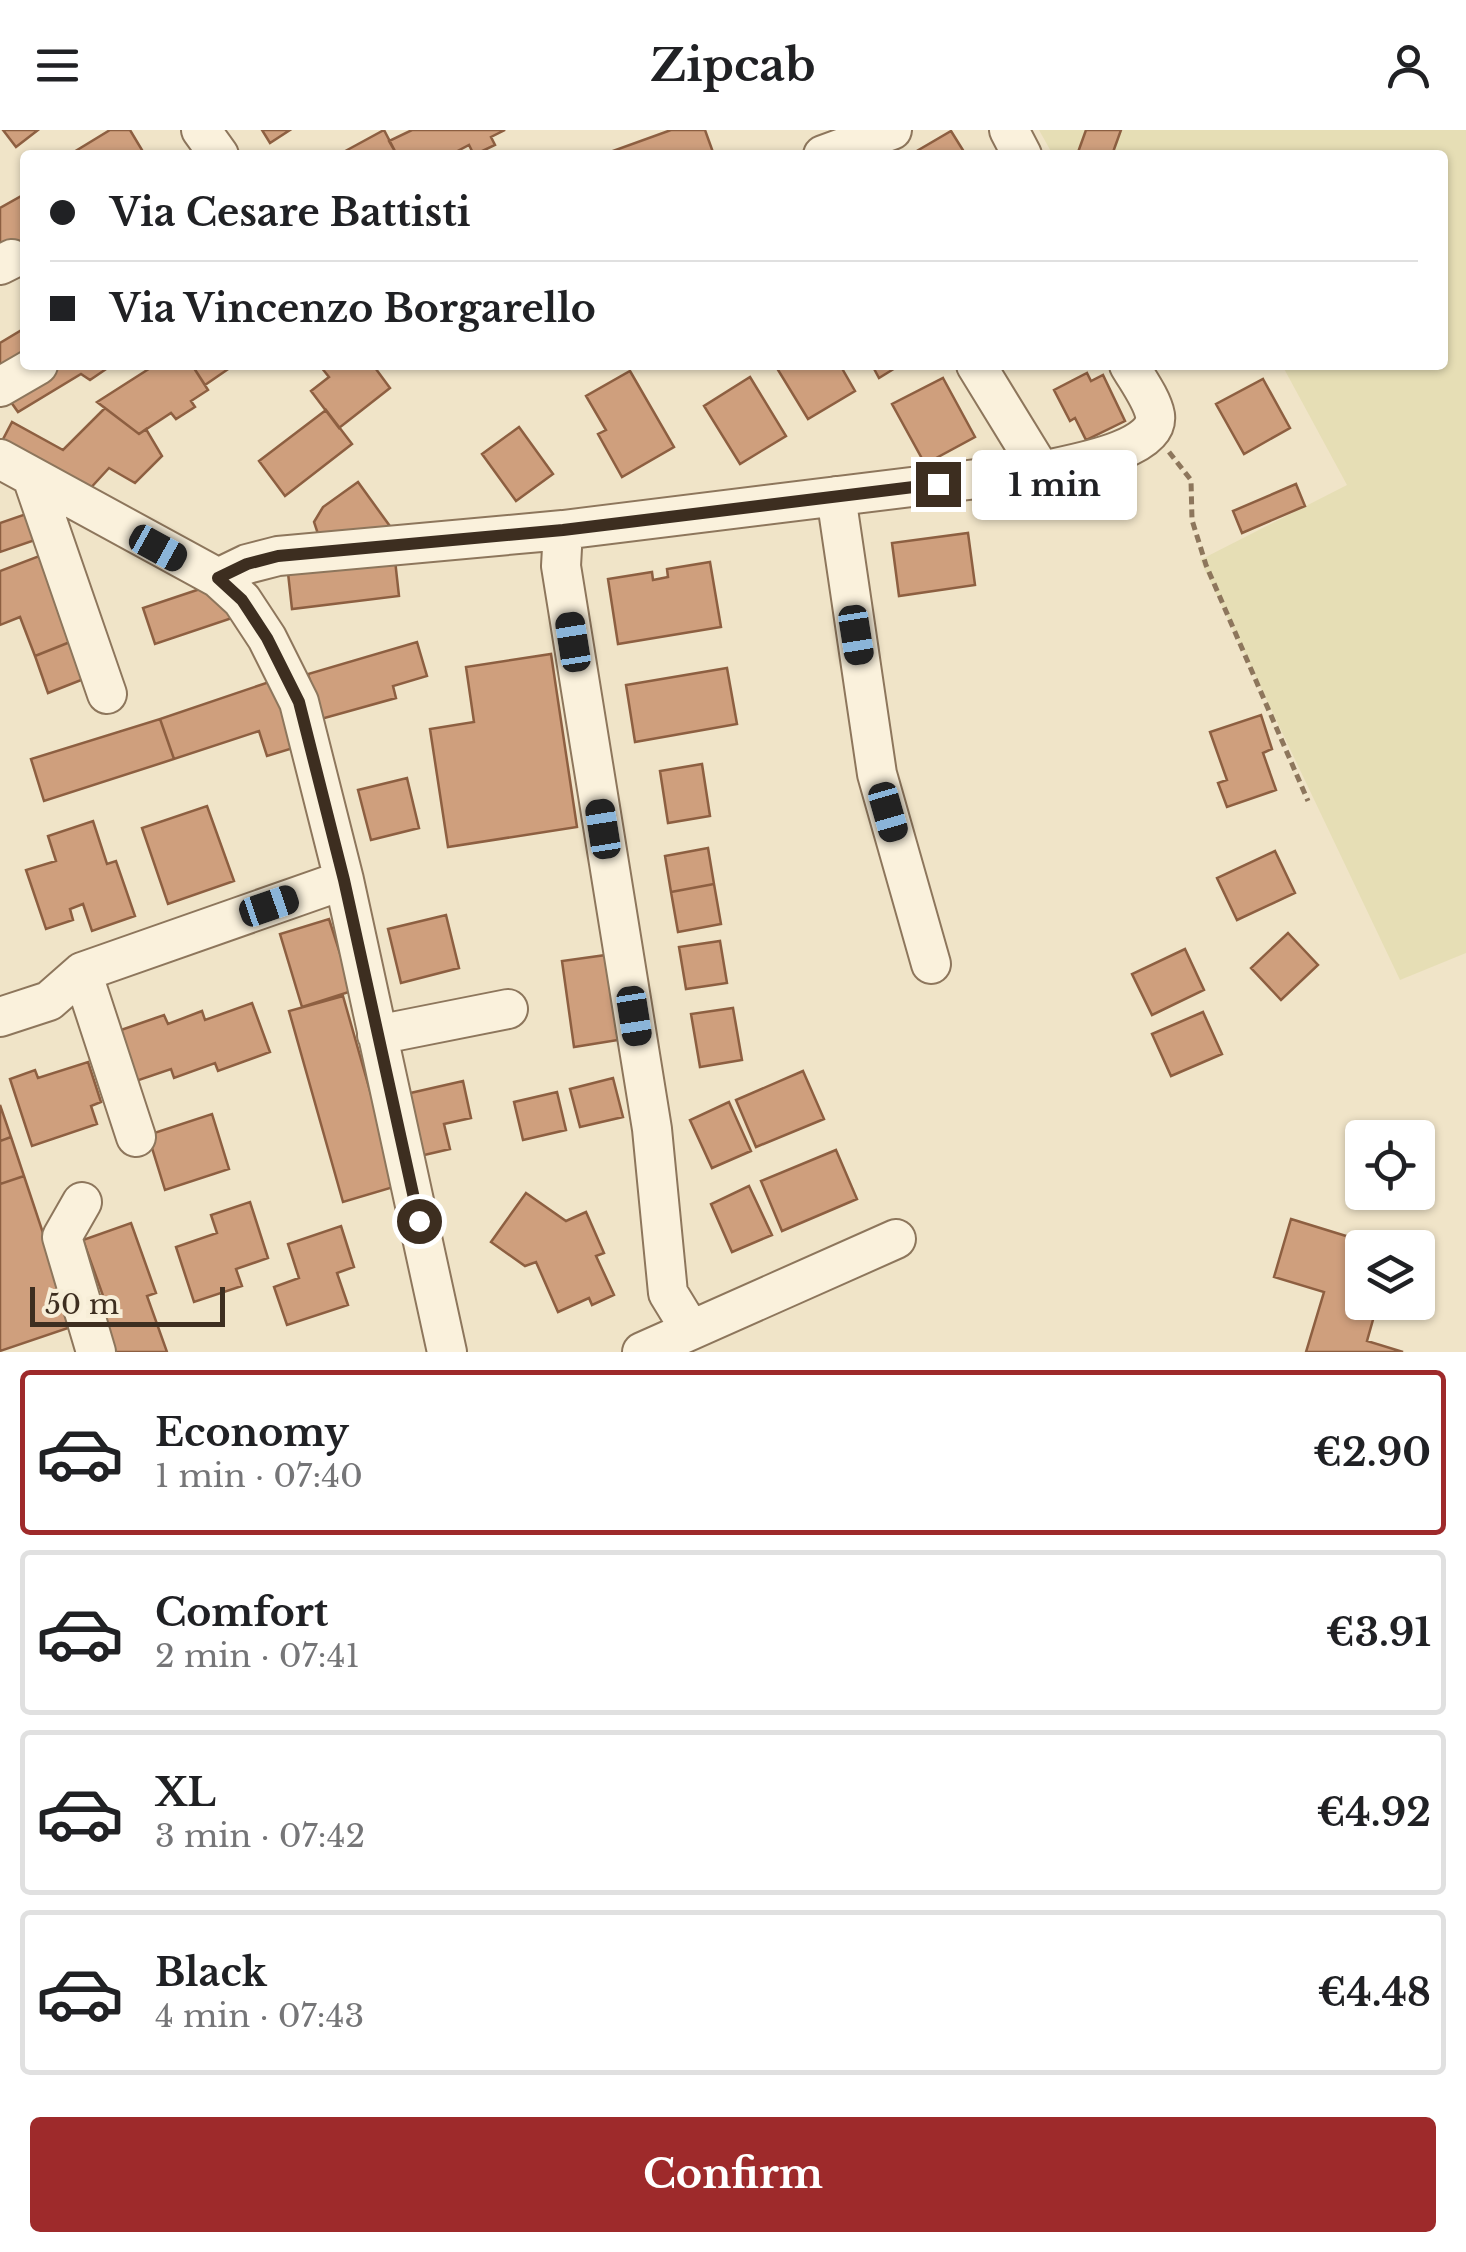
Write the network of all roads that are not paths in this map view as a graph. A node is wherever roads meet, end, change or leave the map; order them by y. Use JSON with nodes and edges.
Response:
{"nodes":[{"id":1,"x":892,"y":130,"type":"edge"},
{"id":2,"x":837,"y":150,"type":"edge"},
{"id":3,"x":29,"y":370,"type":"edge"},
{"id":4,"x":979,"y":370,"type":"edge"},
{"id":5,"x":1132,"y":370,"type":"edge"},
{"id":6,"x":0,"y":387,"type":"edge"},
{"id":7,"x":16,"y":468,"type":"edge"},
{"id":8,"x":1041,"y":471,"type":"junction"},
{"id":9,"x":836,"y":496,"type":"junction"},
{"id":10,"x":563,"y":530,"type":"junction"},
{"id":11,"x":218,"y":578,"type":"junction"},
{"id":12,"x":108,"y":694,"type":"dead end"},
{"id":13,"x":344,"y":880,"type":"junction"},
{"id":14,"x":932,"y":964,"type":"dead end"},
{"id":15,"x":82,"y":972,"type":"junction"},
{"id":16,"x":508,"y":1010,"type":"dead end"},
{"id":17,"x":0,"y":1017,"type":"edge"},
{"id":18,"x":378,"y":1034,"type":"junction"},
{"id":19,"x":136,"y":1137,"type":"dead end"},
{"id":20,"x":82,"y":1202,"type":"dead end"},
{"id":21,"x":896,"y":1239,"type":"dead end"},
{"id":22,"x":690,"y":1330,"type":"junction"},
{"id":23,"x":96,"y":1352,"type":"edge"},
{"id":24,"x":447,"y":1352,"type":"edge"},
{"id":25,"x":642,"y":1352,"type":"edge"}],
"edges":[{"from":1,"to":2,"type":"street"},
{"from":3,"to":6,"type":"street"},
{"from":4,"to":8,"type":"street"},
{"from":5,"to":8,"type":"street"},
{"from":7,"to":11,"type":"street"},
{"from":7,"to":12,"type":"street"},
{"from":8,"to":9,"type":"street"},
{"from":9,"to":10,"type":"street"},
{"from":9,"to":14,"type":"street"},
{"from":10,"to":11,"type":"street"},
{"from":10,"to":22,"type":"street"},
{"from":11,"to":13,"type":"street"},
{"from":13,"to":15,"type":"street"},
{"from":13,"to":18,"type":"street"},
{"from":15,"to":17,"type":"street"},
{"from":15,"to":19,"type":"street"},
{"from":16,"to":18,"type":"street"},
{"from":18,"to":24,"type":"street"},
{"from":20,"to":23,"type":"street"},
{"from":21,"to":22,"type":"street"},
{"from":22,"to":25,"type":"street"}]}
